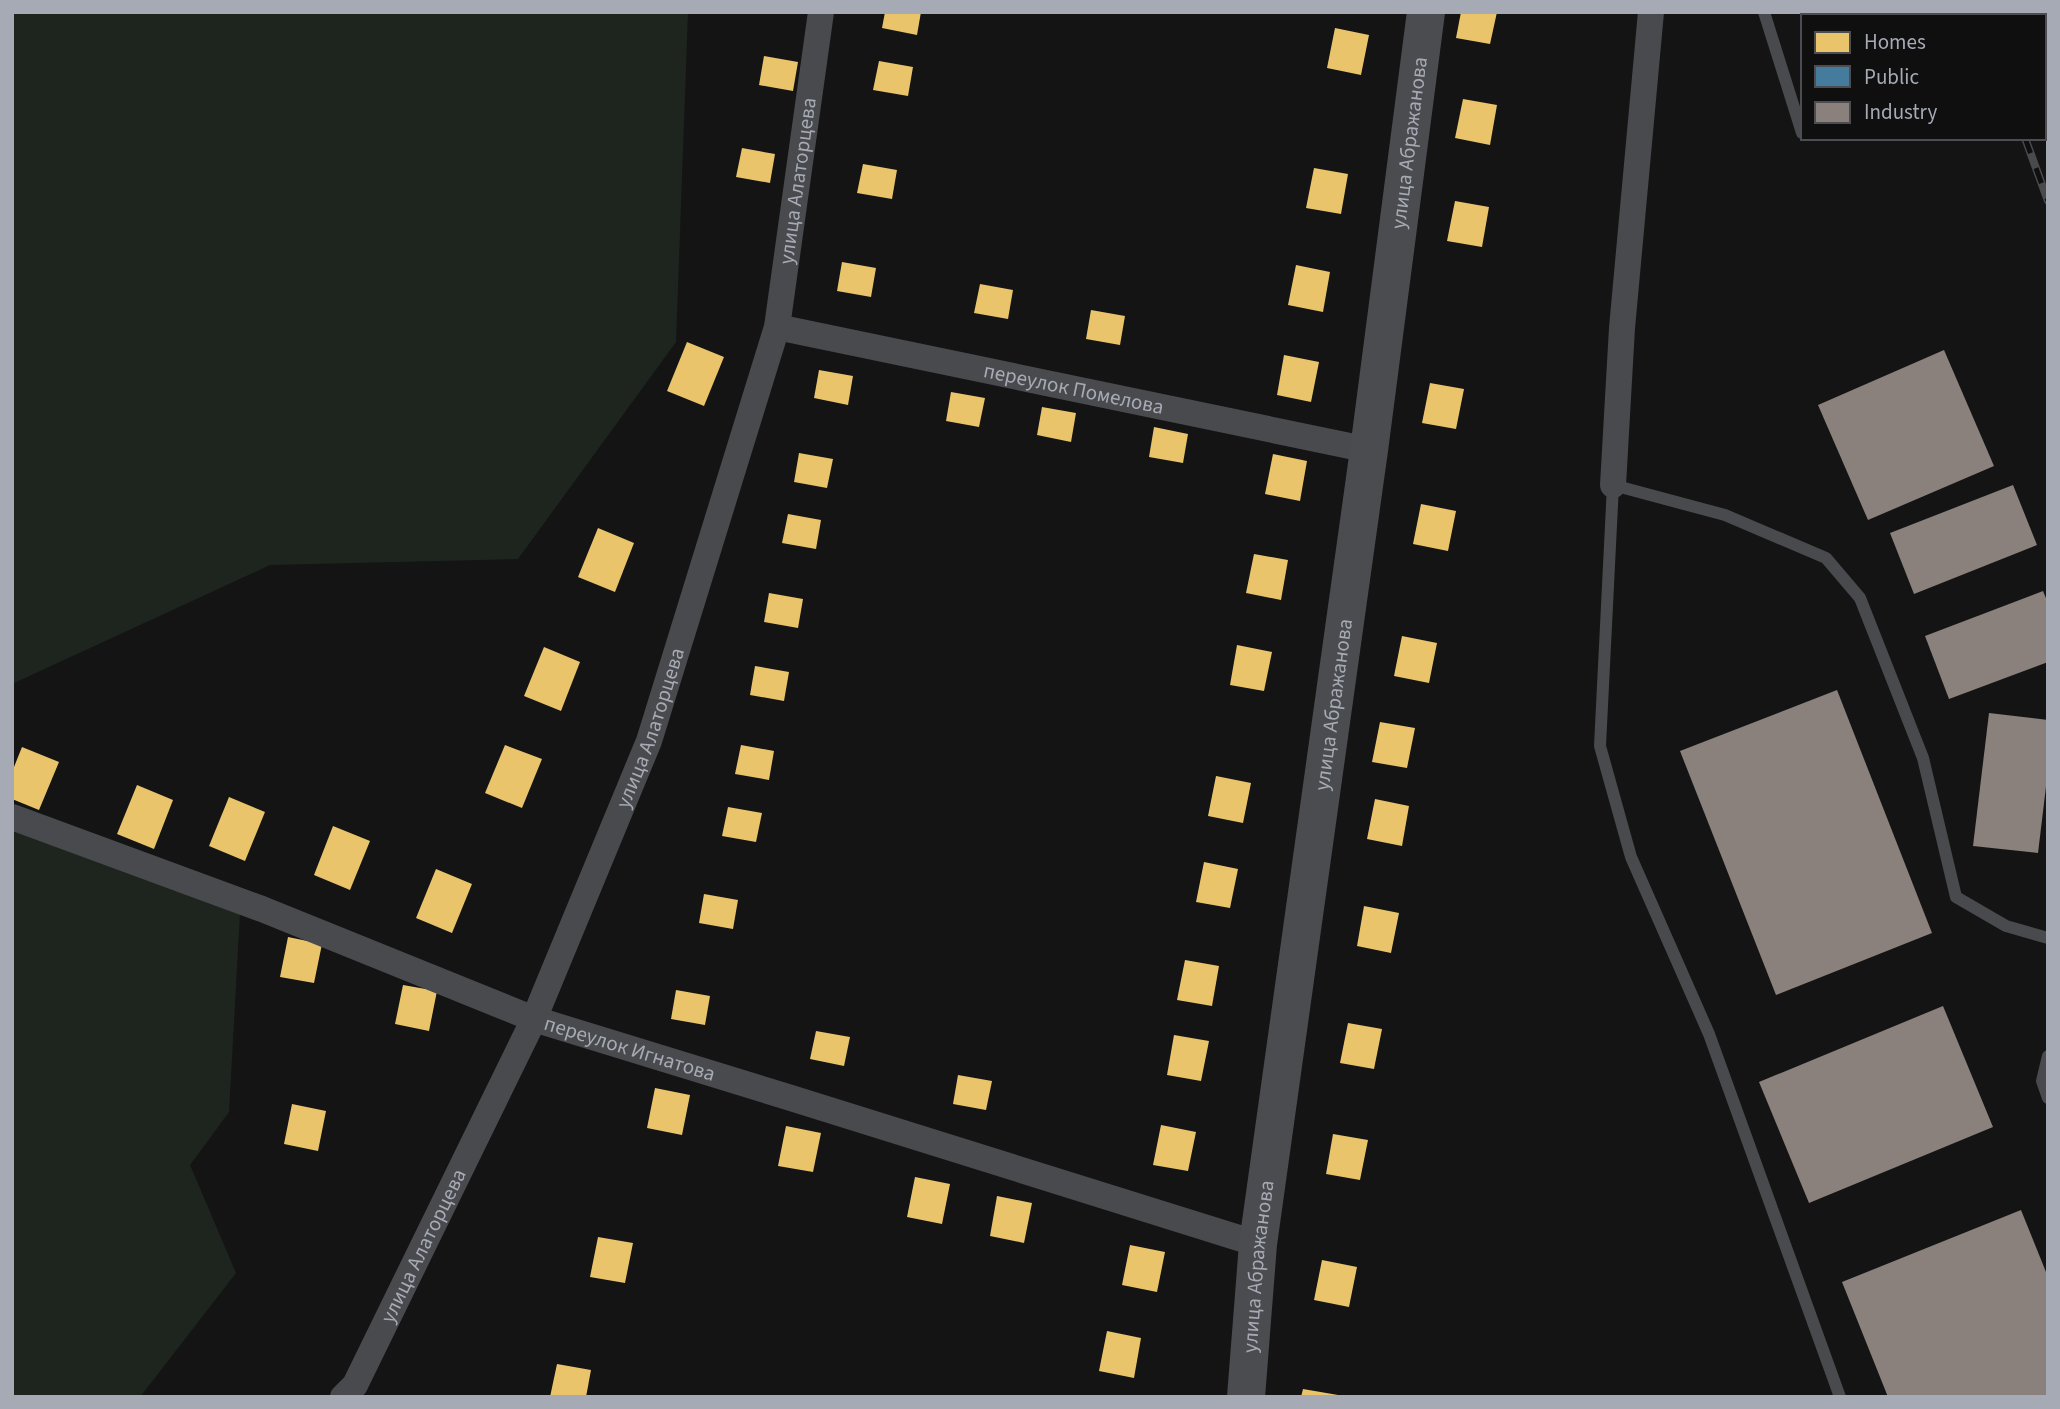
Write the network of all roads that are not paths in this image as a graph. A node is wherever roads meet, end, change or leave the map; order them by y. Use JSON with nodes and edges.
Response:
{"nodes":[{"id":1,"x":821,"y":12,"type":"edge"},
{"id":2,"x":1426,"y":12,"type":"edge"},
{"id":3,"x":1651,"y":12,"type":"edge"},
{"id":4,"x":1764,"y":12,"type":"edge"},
{"id":5,"x":1801,"y":130,"type":"edge"},
{"id":6,"x":778,"y":327,"type":"junction"},
{"id":7,"x":1369,"y":450,"type":"junction"},
{"id":8,"x":1614,"y":485,"type":"junction"},
{"id":9,"x":12,"y":817,"type":"edge"},
{"id":10,"x":2048,"y":938,"type":"edge"},
{"id":11,"x":534,"y":1019,"type":"junction"},
{"id":12,"x":2048,"y":1056,"type":"edge"},
{"id":13,"x":2048,"y":1098,"type":"edge"},
{"id":14,"x":1258,"y":1244,"type":"junction"},
{"id":15,"x":343,"y":1397,"type":"edge"},
{"id":16,"x":1247,"y":1397,"type":"edge"},
{"id":17,"x":1840,"y":1397,"type":"edge"}],
"edges":[{"from":1,"to":6,"type":"street","name":"улица Алаторцева"},
{"from":2,"to":7,"type":"main road","name":"улица Абражанова"},
{"from":3,"to":8,"type":"street"},
{"from":4,"to":5,"type":"lane"},
{"from":6,"to":7,"type":"street","name":"переулок Помелова"},
{"from":6,"to":11,"type":"street","name":"улица Алаторцева"},
{"from":7,"to":14,"type":"main road","name":"улица Абражанова"},
{"from":8,"to":10,"type":"lane"},
{"from":8,"to":17,"type":"lane"},
{"from":9,"to":11,"type":"street","name":"переулок Игнатова"},
{"from":11,"to":14,"type":"street","name":"переулок Игнатова"},
{"from":11,"to":15,"type":"street","name":"улица Алаторцева"},
{"from":12,"to":13,"type":"lane"},
{"from":14,"to":16,"type":"main road","name":"улица Абражанова"}]}
